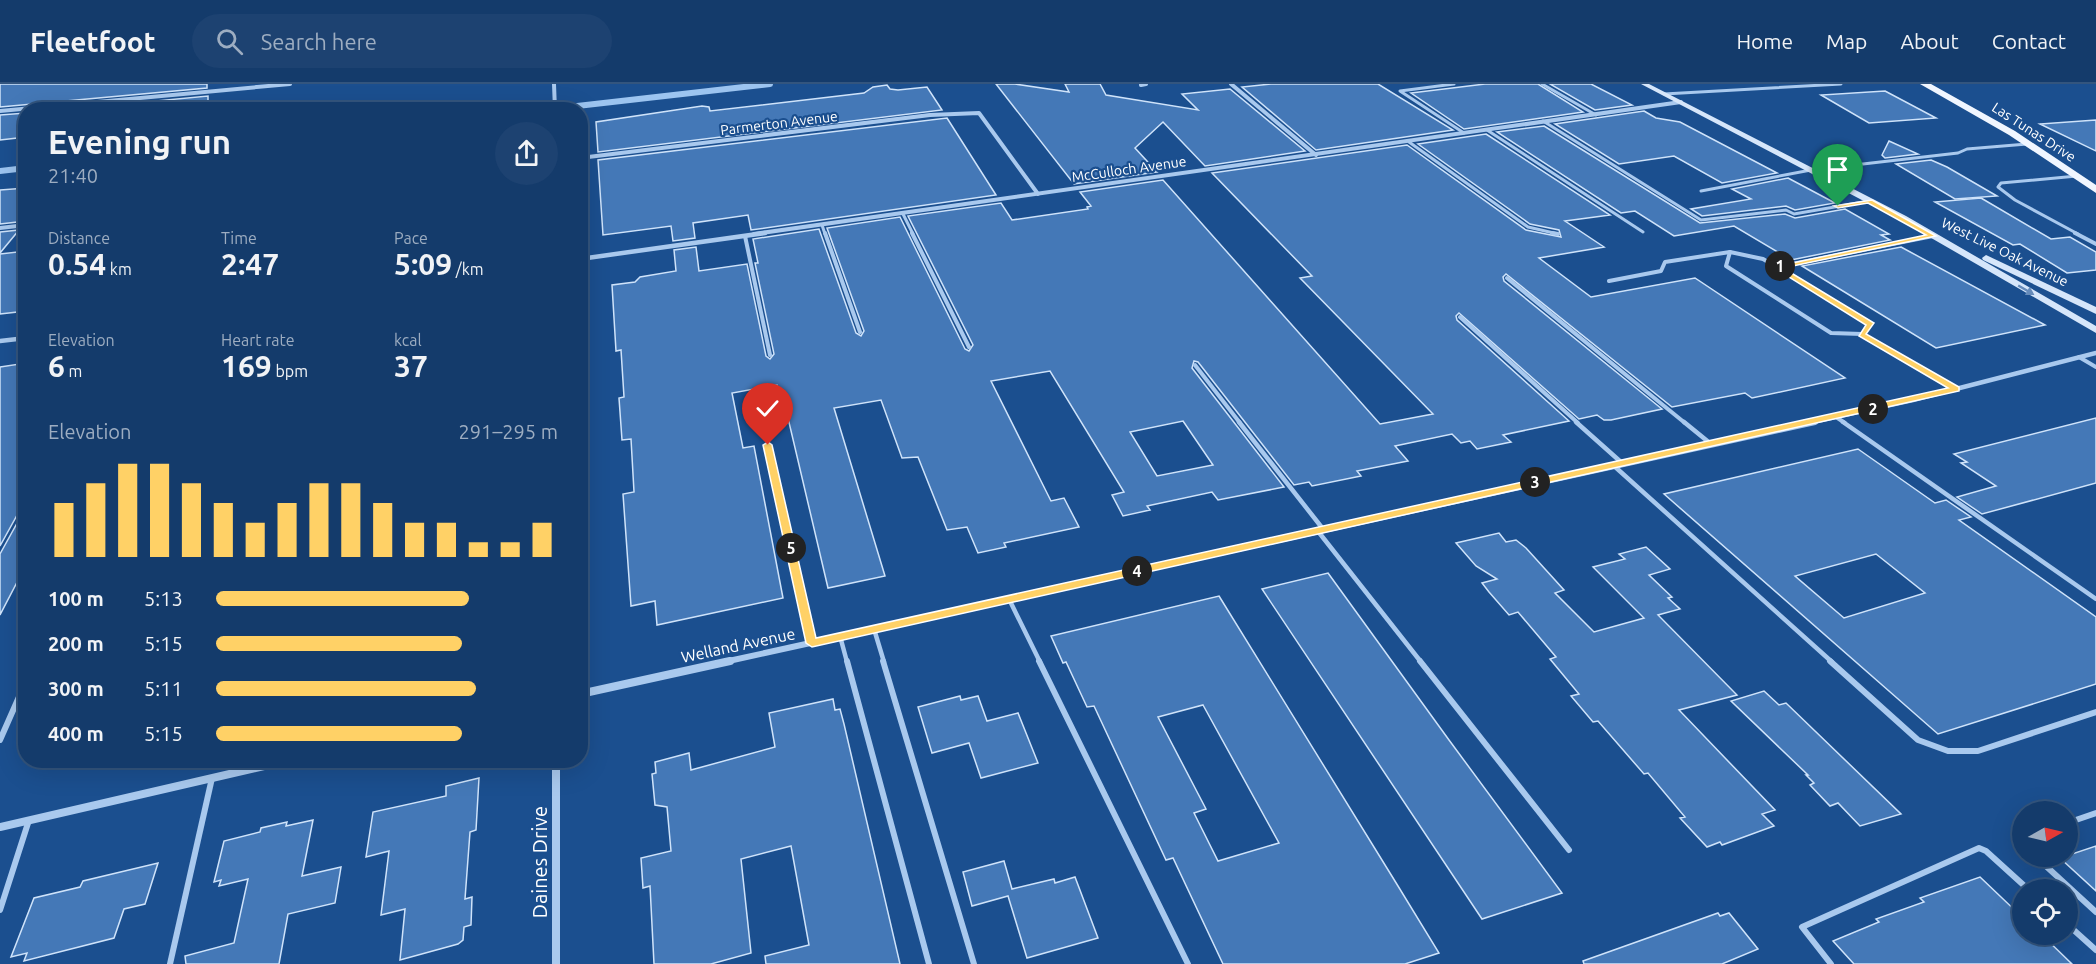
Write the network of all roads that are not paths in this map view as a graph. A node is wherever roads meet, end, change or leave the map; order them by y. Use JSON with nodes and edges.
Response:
{"nodes":[{"id":1,"x":290,"y":84,"type":"edge"},
{"id":2,"x":554,"y":84,"type":"edge"},
{"id":3,"x":1146,"y":84,"type":"edge"},
{"id":4,"x":1231,"y":84,"type":"edge"},
{"id":5,"x":1454,"y":84,"type":"edge"},
{"id":6,"x":1542,"y":84,"type":"edge"},
{"id":7,"x":1644,"y":84,"type":"edge"},
{"id":8,"x":1840,"y":84,"type":"edge"},
{"id":9,"x":1924,"y":84,"type":"edge"},
{"id":10,"x":1141,"y":85,"type":"edge"},
{"id":11,"x":1664,"y":94,"type":"junction"},
{"id":12,"x":97,"y":102,"type":"edge"},
{"id":13,"x":555,"y":102,"type":"edge"},
{"id":14,"x":1681,"y":102,"type":"junction"},
{"id":15,"x":18,"y":109,"type":"edge"},
{"id":16,"x":0,"y":111,"type":"edge"},
{"id":17,"x":1596,"y":115,"type":"junction"},
{"id":18,"x":1543,"y":122,"type":"junction"},
{"id":19,"x":1487,"y":130,"type":"junction"},
{"id":20,"x":1464,"y":134,"type":"junction"},
{"id":21,"x":1409,"y":142,"type":"junction"},
{"id":22,"x":2031,"y":144,"type":"junction"},
{"id":23,"x":1316,"y":155,"type":"junction"},
{"id":24,"x":588,"y":157,"type":"edge"},
{"id":25,"x":1810,"y":170,"type":"junction"},
{"id":26,"x":2077,"y":176,"type":"junction"},
{"id":27,"x":1701,"y":190,"type":"dead end"},
{"id":28,"x":2096,"y":190,"type":"edge"},
{"id":29,"x":1038,"y":194,"type":"junction"},
{"id":30,"x":1869,"y":201,"type":"junction"},
{"id":31,"x":903,"y":214,"type":"junction"},
{"id":32,"x":1902,"y":219,"type":"junction"},
{"id":33,"x":822,"y":225,"type":"junction"},
{"id":34,"x":18,"y":226,"type":"edge"},
{"id":35,"x":0,"y":228,"type":"edge"},
{"id":36,"x":1643,"y":232,"type":"dead end"},
{"id":37,"x":1558,"y":234,"type":"dead end"},
{"id":38,"x":745,"y":236,"type":"junction"},
{"id":39,"x":1933,"y":236,"type":"junction"},
{"id":40,"x":2096,"y":244,"type":"edge"},
{"id":41,"x":1730,"y":252,"type":"junction"},
{"id":42,"x":588,"y":258,"type":"edge"},
{"id":43,"x":1777,"y":267,"type":"junction"},
{"id":44,"x":1507,"y":279,"type":"dead end"},
{"id":45,"x":1609,"y":281,"type":"dead end"},
{"id":46,"x":2096,"y":311,"type":"edge"},
{"id":47,"x":1460,"y":317,"type":"dead end"},
{"id":48,"x":2096,"y":330,"type":"edge"},
{"id":49,"x":860,"y":333,"type":"dead end"},
{"id":50,"x":1862,"y":334,"type":"junction"},
{"id":51,"x":18,"y":339,"type":"edge"},
{"id":52,"x":0,"y":341,"type":"edge"},
{"id":53,"x":969,"y":347,"type":"dead end"},
{"id":54,"x":2096,"y":353,"type":"edge"},
{"id":55,"x":770,"y":355,"type":"dead end"},
{"id":56,"x":2079,"y":357,"type":"junction"},
{"id":57,"x":1195,"y":366,"type":"dead end"},
{"id":58,"x":2096,"y":366,"type":"edge"},
{"id":59,"x":1956,"y":389,"type":"junction"},
{"id":60,"x":1836,"y":417,"type":"junction"},
{"id":61,"x":1711,"y":444,"type":"junction"},
{"id":62,"x":768,"y":445,"type":"dead end"},
{"id":63,"x":1622,"y":463,"type":"junction"},
{"id":64,"x":1613,"y":465,"type":"junction"},
{"id":65,"x":1320,"y":530,"type":"junction"},
{"id":66,"x":1009,"y":599,"type":"junction"},
{"id":67,"x":2096,"y":599,"type":"edge"},
{"id":68,"x":874,"y":629,"type":"junction"},
{"id":69,"x":840,"y":636,"type":"junction"},
{"id":70,"x":812,"y":643,"type":"junction"},
{"id":71,"x":588,"y":692,"type":"edge"},
{"id":72,"x":18,"y":699,"type":"edge"},
{"id":73,"x":2096,"y":712,"type":"edge"},
{"id":74,"x":0,"y":740,"type":"edge"},
{"id":75,"x":237,"y":768,"type":"edge"},
{"id":76,"x":256,"y":768,"type":"edge"},
{"id":77,"x":556,"y":768,"type":"edge"},
{"id":78,"x":236,"y":773,"type":"junction"},
{"id":79,"x":212,"y":778,"type":"junction"},
{"id":80,"x":2096,"y":813,"type":"edge"},
{"id":81,"x":2078,"y":819,"type":"edge"},
{"id":82,"x":29,"y":820,"type":"junction"},
{"id":83,"x":0,"y":827,"type":"edge"},
{"id":84,"x":1569,"y":850,"type":"dead end"},
{"id":85,"x":2047,"y":867,"type":"edge"},
{"id":86,"x":2017,"y":879,"type":"edge"},
{"id":87,"x":0,"y":910,"type":"edge"},
{"id":88,"x":2096,"y":912,"type":"edge"},
{"id":89,"x":2078,"y":934,"type":"edge"},
{"id":90,"x":2096,"y":950,"type":"edge"},
{"id":91,"x":170,"y":964,"type":"edge"},
{"id":92,"x":556,"y":964,"type":"edge"},
{"id":93,"x":929,"y":964,"type":"edge"},
{"id":94,"x":974,"y":964,"type":"edge"},
{"id":95,"x":1188,"y":964,"type":"edge"},
{"id":96,"x":1831,"y":964,"type":"edge"}],
"edges":[{"from":1,"to":12,"type":"street"},
{"from":2,"to":13,"type":"street"},
{"from":3,"to":10,"type":"street"},
{"from":4,"to":23,"type":"street"},
{"from":5,"to":20,"type":"lane"},
{"from":6,"to":17,"type":"lane"},
{"from":7,"to":11,"type":"street","name":"West Live Oak Avenue"},
{"from":8,"to":11,"type":"lane"},
{"from":9,"to":22,"type":"main road","name":"Las Tunas Drive"},
{"from":11,"to":14,"type":"street","name":"West Live Oak Avenue"},
{"from":14,"to":17,"type":"street","name":"McCulloch Avenue"},
{"from":14,"to":25,"type":"street","name":"West Live Oak Avenue"},
{"from":15,"to":16,"type":"street"},
{"from":17,"to":18,"type":"street","name":"McCulloch Avenue"},
{"from":18,"to":19,"type":"street","name":"McCulloch Avenue"},
{"from":18,"to":30,"type":"lane"},
{"from":19,"to":20,"type":"street","name":"McCulloch Avenue"},
{"from":19,"to":36,"type":"lane"},
{"from":20,"to":21,"type":"street","name":"McCulloch Avenue"},
{"from":21,"to":23,"type":"street","name":"McCulloch Avenue"},
{"from":21,"to":37,"type":"lane"},
{"from":22,"to":25,"type":"lane"},
{"from":22,"to":26,"type":"main road","name":"Las Tunas Drive"},
{"from":23,"to":29,"type":"street","name":"McCulloch Avenue"},
{"from":24,"to":29,"type":"street","name":"Parmerton Avenue"},
{"from":25,"to":27,"type":"lane"},
{"from":25,"to":30,"type":"street","name":"West Live Oak Avenue"},
{"from":26,"to":28,"type":"main road","name":"Las Tunas Drive"},
{"from":26,"to":40,"type":"lane"},
{"from":29,"to":31,"type":"street","name":"McCulloch Avenue"},
{"from":30,"to":32,"type":"street","name":"West Live Oak Avenue"},
{"from":31,"to":33,"type":"street","name":"McCulloch Avenue"},
{"from":31,"to":53,"type":"lane"},
{"from":32,"to":39,"type":"street","name":"West Live Oak Avenue"},
{"from":32,"to":46,"type":"street","name":"West Live Oak Avenue"},
{"from":33,"to":38,"type":"street","name":"McCulloch Avenue"},
{"from":33,"to":49,"type":"lane"},
{"from":34,"to":35,"type":"street"},
{"from":38,"to":42,"type":"street","name":"McCulloch Avenue"},
{"from":38,"to":55,"type":"lane"},
{"from":39,"to":43,"type":"lane"},
{"from":39,"to":48,"type":"street","name":"West Live Oak Avenue","one_way":true},
{"from":41,"to":43,"type":"lane"},
{"from":41,"to":45,"type":"lane"},
{"from":41,"to":50,"type":"lane"},
{"from":43,"to":50,"type":"lane"},
{"from":44,"to":61,"type":"lane"},
{"from":47,"to":63,"type":"lane"},
{"from":50,"to":59,"type":"lane"},
{"from":51,"to":52,"type":"street"},
{"from":54,"to":56,"type":"street","name":"Welland Avenue"},
{"from":56,"to":58,"type":"lane"},
{"from":56,"to":59,"type":"street","name":"Welland Avenue"},
{"from":57,"to":65,"type":"lane"},
{"from":59,"to":60,"type":"street","name":"Welland Avenue"},
{"from":60,"to":61,"type":"street","name":"Welland Avenue"},
{"from":60,"to":67,"type":"lane"},
{"from":61,"to":63,"type":"street","name":"Welland Avenue"},
{"from":62,"to":70,"type":"lane"},
{"from":63,"to":64,"type":"street","name":"Welland Avenue"},
{"from":64,"to":65,"type":"street","name":"Welland Avenue"},
{"from":64,"to":73,"type":"lane"},
{"from":65,"to":66,"type":"street","name":"Welland Avenue"},
{"from":65,"to":84,"type":"lane"},
{"from":66,"to":68,"type":"street","name":"Welland Avenue"},
{"from":66,"to":95,"type":"lane"},
{"from":68,"to":69,"type":"street","name":"Welland Avenue"},
{"from":68,"to":94,"type":"lane"},
{"from":69,"to":70,"type":"street","name":"Welland Avenue"},
{"from":69,"to":93,"type":"lane"},
{"from":70,"to":71,"type":"street","name":"Welland Avenue"},
{"from":72,"to":74,"type":"lane"},
{"from":75,"to":78,"type":"lane"},
{"from":76,"to":78,"type":"street"},
{"from":77,"to":92,"type":"street","name":"Daines Drive"},
{"from":78,"to":79,"type":"street"},
{"from":79,"to":82,"type":"street"},
{"from":79,"to":91,"type":"lane"},
{"from":80,"to":81,"type":"lane"},
{"from":82,"to":83,"type":"street"},
{"from":82,"to":87,"type":"lane"},
{"from":85,"to":88,"type":"lane"},
{"from":86,"to":96,"type":"lane"},
{"from":89,"to":90,"type":"lane"}]}
